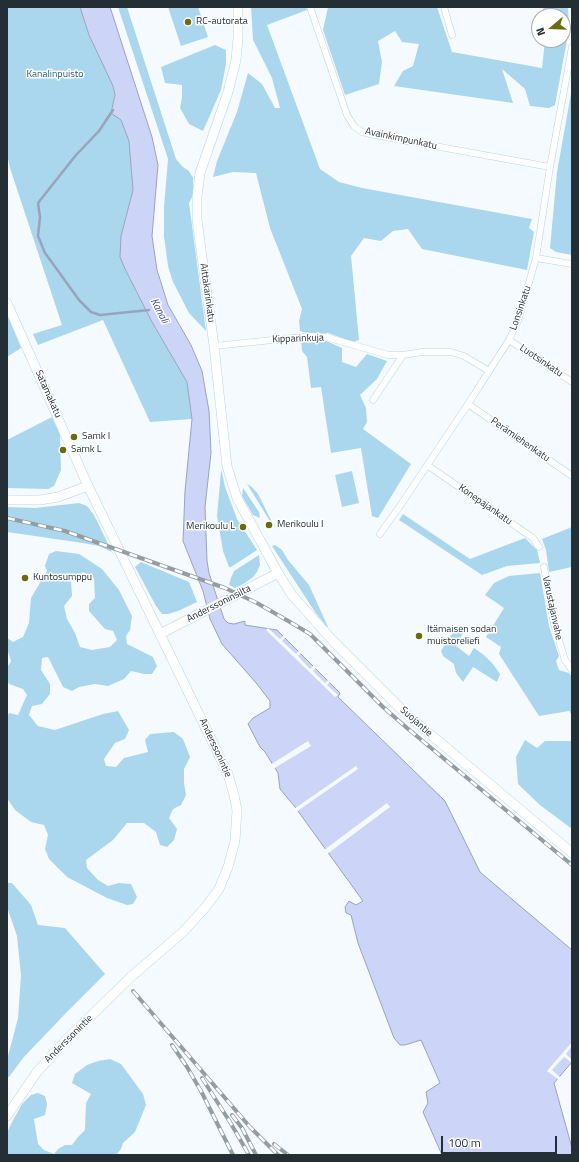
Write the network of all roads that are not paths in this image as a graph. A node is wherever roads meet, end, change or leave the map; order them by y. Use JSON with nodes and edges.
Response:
{"nodes":[{"id":1,"x":238,"y":7,"type":"edge"},
{"id":2,"x":310,"y":7,"type":"edge"},
{"id":3,"x":444,"y":7,"type":"edge"},
{"id":4,"x":452,"y":35,"type":"dead end"},
{"id":5,"x":572,"y":47,"type":"edge"},
{"id":6,"x":550,"y":167,"type":"junction"},
{"id":7,"x":536,"y":258,"type":"junction"},
{"id":8,"x":572,"y":264,"type":"edge"},
{"id":9,"x":7,"y":302,"type":"edge"},
{"id":10,"x":509,"y":340,"type":"junction"},
{"id":11,"x":214,"y":346,"type":"junction"},
{"id":12,"x":403,"y":355,"type":"junction"},
{"id":13,"x":489,"y":371,"type":"junction"},
{"id":14,"x":572,"y":382,"type":"edge"},
{"id":15,"x":373,"y":400,"type":"dead end"},
{"id":16,"x":468,"y":404,"type":"junction"},
{"id":17,"x":427,"y":465,"type":"junction"},
{"id":18,"x":572,"y":476,"type":"edge"},
{"id":19,"x":88,"y":486,"type":"junction"},
{"id":20,"x":7,"y":500,"type":"edge"},
{"id":21,"x":380,"y":534,"type":"dead end"},
{"id":22,"x":539,"y":547,"type":"dead end"},
{"id":23,"x":544,"y":567,"type":"dead end"},
{"id":24,"x":278,"y":573,"type":"junction"},
{"id":25,"x":160,"y":634,"type":"junction"},
{"id":26,"x":572,"y":670,"type":"edge"},
{"id":27,"x":572,"y":853,"type":"edge"},
{"id":28,"x":7,"y":1116,"type":"edge"}],
"edges":[{"from":1,"to":11,"type":"main road","name":"Aittakarinkatu"},
{"from":2,"to":6,"type":"street","name":"Avainkimpunkatu"},
{"from":3,"to":4,"type":"street"},
{"from":5,"to":6,"type":"street","name":"Lonsinkatu"},
{"from":6,"to":7,"type":"street","name":"Lonsinkatu"},
{"from":7,"to":8,"type":"street"},
{"from":7,"to":10,"type":"street","name":"Lonsinkatu"},
{"from":9,"to":19,"type":"main road","name":"Satamakatu"},
{"from":10,"to":13,"type":"street","name":"Lonsinkatu"},
{"from":10,"to":14,"type":"street","name":"Luotsinkatu"},
{"from":11,"to":12,"type":"street","name":"Kipparinkuja"},
{"from":11,"to":24,"type":"main road","name":"Aittakarinkatu"},
{"from":12,"to":13,"type":"street","name":"Kipparinkuja"},
{"from":12,"to":15,"type":"street"},
{"from":13,"to":16,"type":"street","name":"Lonsinkatu"},
{"from":16,"to":17,"type":"street","name":"Lonsinkatu"},
{"from":16,"to":18,"type":"street","name":"Perämiehenkatu"},
{"from":17,"to":21,"type":"street","name":"Lonsinkatu"},
{"from":17,"to":22,"type":"street","name":"Konepajankatu"},
{"from":19,"to":20,"type":"main road"},
{"from":19,"to":25,"type":"main road","name":"Anderssonintie"},
{"from":23,"to":26,"type":"street","name":"Varustajanvahe"},
{"from":24,"to":25,"type":"main road","name":"Anderssoninsilta"},
{"from":24,"to":27,"type":"main road","name":"Suojantie"},
{"from":25,"to":28,"type":"main road","name":"Anderssonintie"}]}
